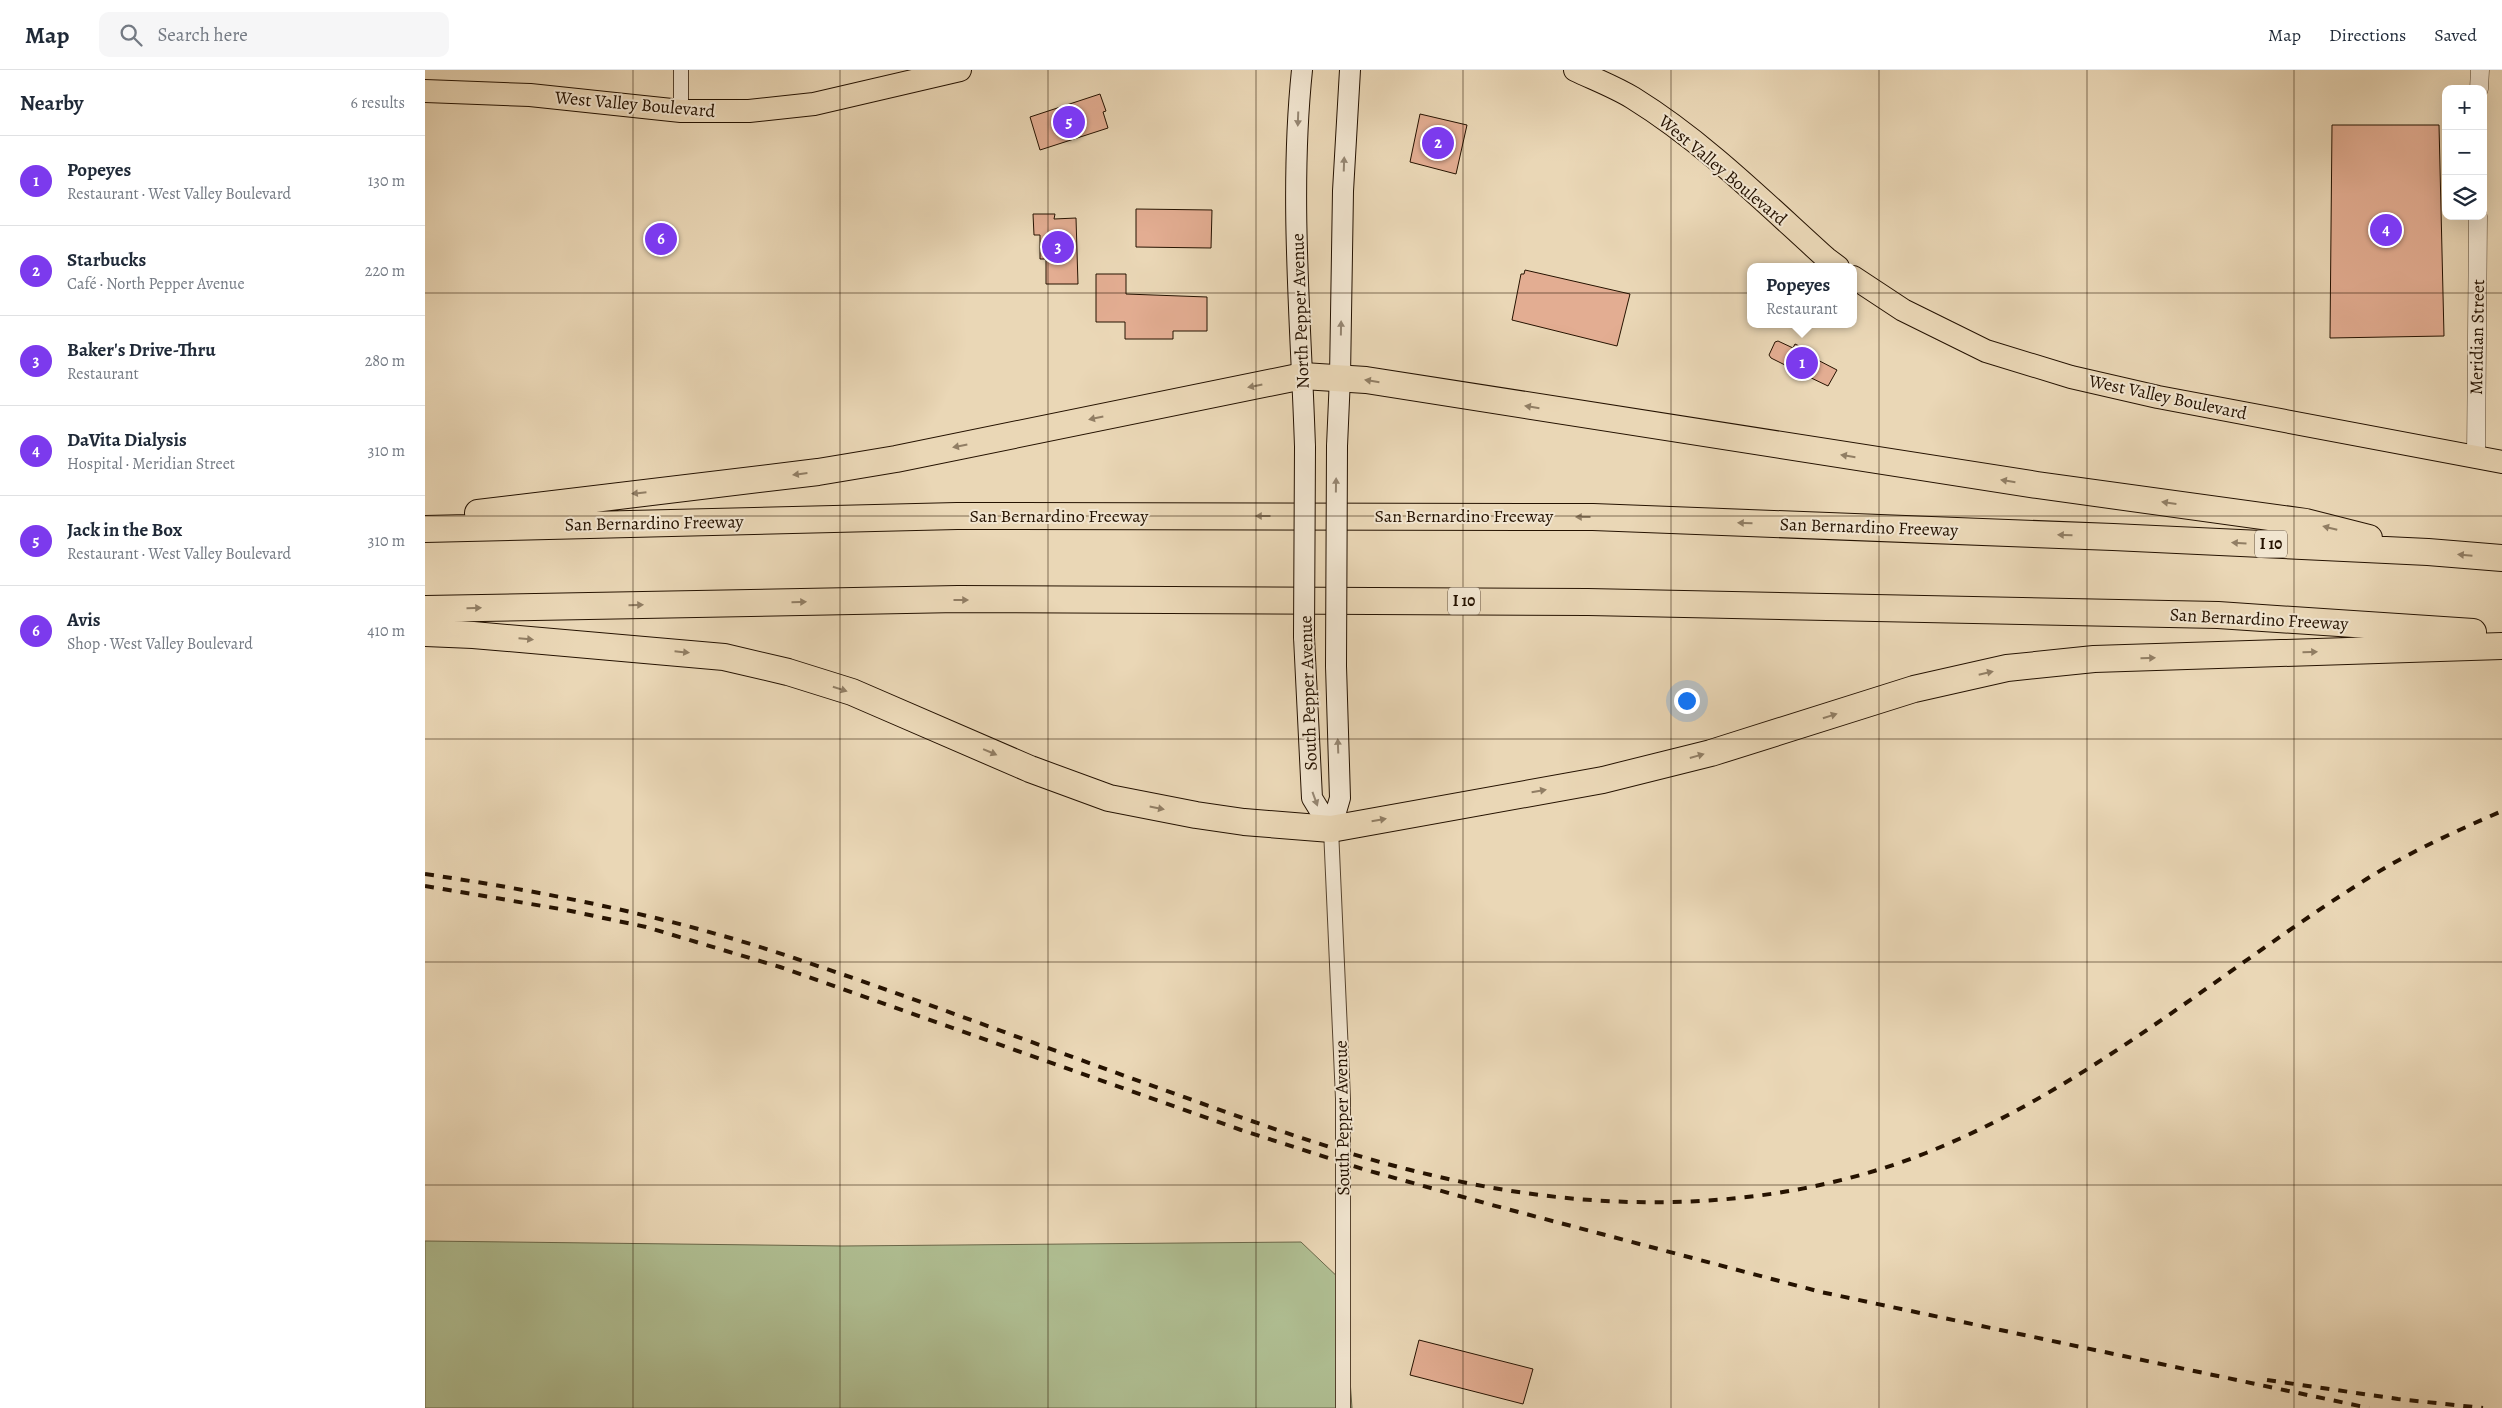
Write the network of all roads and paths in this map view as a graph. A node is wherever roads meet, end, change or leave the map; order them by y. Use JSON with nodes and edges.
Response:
{"nodes":[{"id":1,"x":681,"y":70,"type":"edge"},
{"id":2,"x":961,"y":70,"type":"edge"},
{"id":3,"x":1302,"y":70,"type":"edge"},
{"id":4,"x":1350,"y":70,"type":"edge"},
{"id":5,"x":1575,"y":70,"type":"edge"},
{"id":6,"x":2479,"y":70,"type":"edge"},
{"id":7,"x":2479,"y":85,"type":"edge"},
{"id":8,"x":425,"y":90,"type":"edge"},
{"id":9,"x":681,"y":111,"type":"junction"},
{"id":10,"x":2478,"y":220,"type":"edge"},
{"id":11,"x":1832,"y":263,"type":"edge"},
{"id":12,"x":1857,"y":280,"type":"edge"},
{"id":13,"x":1303,"y":376,"type":"junction"},
{"id":14,"x":1340,"y":377,"type":"junction"},
{"id":15,"x":2476,"y":458,"type":"junction"},
{"id":16,"x":2502,"y":462,"type":"edge"},
{"id":17,"x":425,"y":520,"type":"edge"},
{"id":18,"x":425,"y":529,"type":"edge"},
{"id":19,"x":1304,"y":552,"type":"joint"},
{"id":20,"x":1335,"y":552,"type":"joint"},
{"id":21,"x":2428,"y":552,"type":"junction"},
{"id":22,"x":2502,"y":558,"type":"edge"},
{"id":23,"x":425,"y":609,"type":"edge"},
{"id":24,"x":425,"y":633,"type":"edge"},
{"id":25,"x":2502,"y":634,"type":"edge"},
{"id":26,"x":2502,"y":646,"type":"edge"},
{"id":27,"x":1331,"y":829,"type":"junction"},
{"id":28,"x":1343,"y":1408,"type":"edge"}],
"edges":[{"from":1,"to":9,"type":"street"},
{"from":2,"to":9,"type":"main road","name":"West Valley Boulevard"},
{"from":3,"to":13,"type":"main road","name":"North Pepper Avenue","one_way":true},
{"from":14,"to":4,"type":"main road","name":"North Pepper Avenue","one_way":true},
{"from":5,"to":11,"type":"main road","name":"West Valley Boulevard"},
{"from":6,"to":7,"type":"street"},
{"from":8,"to":9,"type":"main road","name":"West Valley Boulevard"},
{"from":10,"to":15,"type":"street","name":"Meridian Street"},
{"from":12,"to":15,"type":"main road","name":"West Valley Boulevard"},
{"from":13,"to":14,"type":"highway"},
{"from":13,"to":17,"type":"highway","one_way":true},
{"from":13,"to":19,"type":"main road","name":"North Pepper Avenue","bridge":true},
{"from":20,"to":14,"type":"main road","name":"North Pepper Avenue","one_way":true,"bridge":true},
{"from":21,"to":14,"type":"highway","one_way":true},
{"from":15,"to":16,"type":"main road","name":"West Valley Boulevard"},
{"from":21,"to":18,"type":"highway","name":"San Bernardino Freeway","number":"I 10","one_way":true},
{"from":19,"to":27,"type":"main road","name":"South Pepper Avenue","one_way":true,"bridge":true},
{"from":27,"to":20,"type":"main road","name":"South Pepper Avenue","one_way":true,"bridge":true},
{"from":22,"to":21,"type":"highway","name":"San Bernardino Freeway","number":"I 10","one_way":true},
{"from":23,"to":25,"type":"highway","name":"San Bernardino Freeway","number":"I 10","one_way":true},
{"from":24,"to":27,"type":"highway","one_way":true},
{"from":27,"to":26,"type":"highway","one_way":true},
{"from":27,"to":28,"type":"street","name":"South Pepper Avenue","bridge":true}]}
